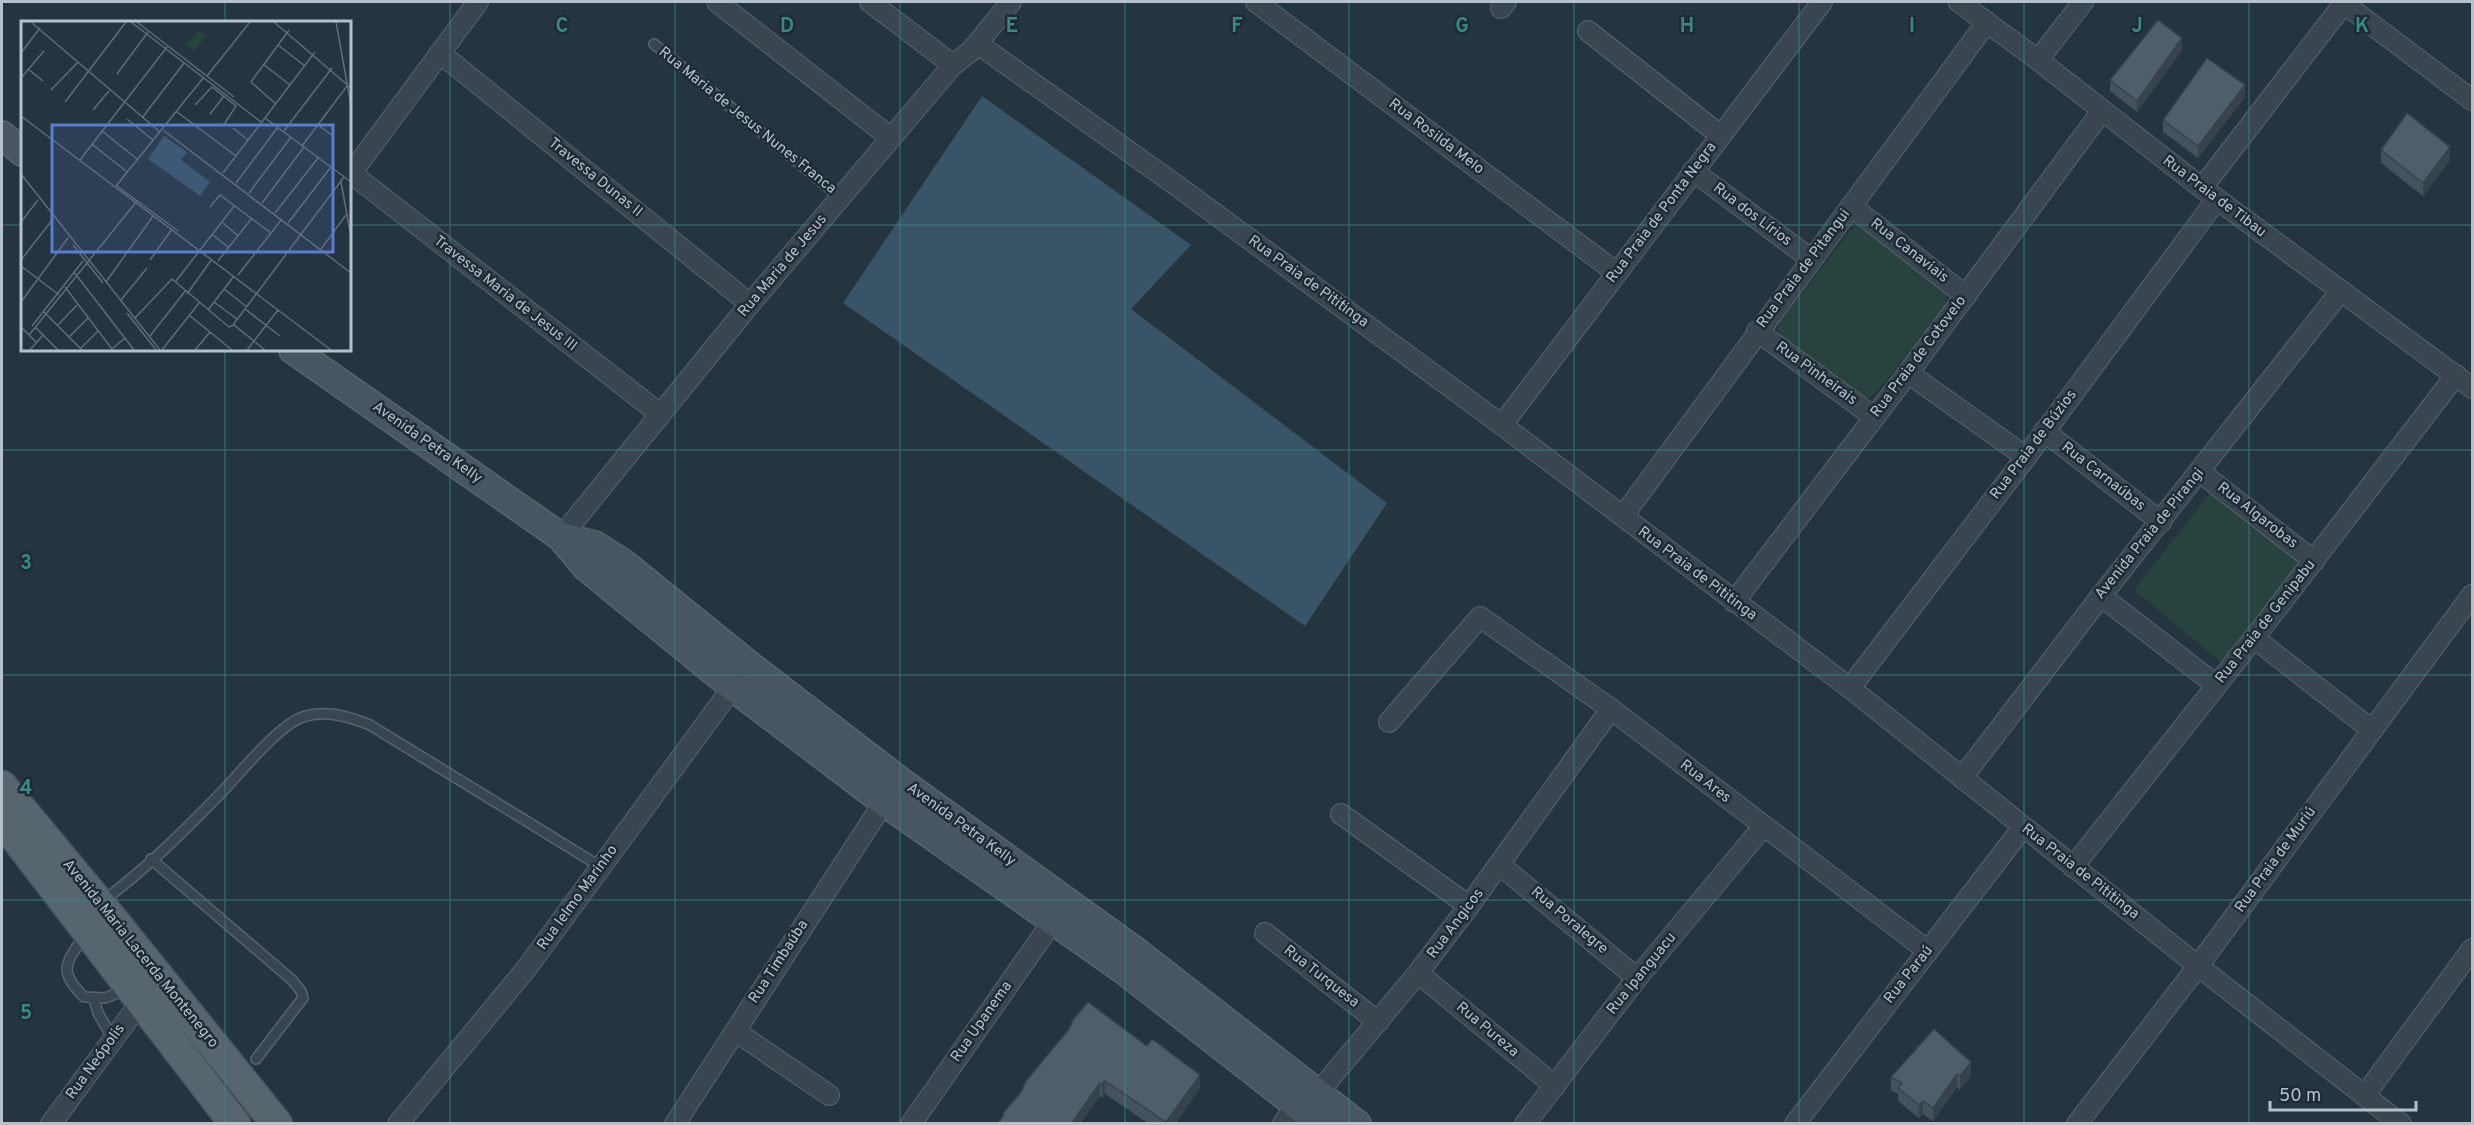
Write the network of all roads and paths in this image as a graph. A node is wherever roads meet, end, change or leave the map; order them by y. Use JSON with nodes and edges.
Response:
{"nodes":[{"id":1,"x":478,"y":2,"type":"edge"},
{"id":2,"x":717,"y":2,"type":"edge"},
{"id":3,"x":870,"y":2,"type":"edge"},
{"id":4,"x":1011,"y":2,"type":"edge"},
{"id":5,"x":1256,"y":2,"type":"edge"},
{"id":6,"x":1822,"y":2,"type":"edge"},
{"id":7,"x":1959,"y":2,"type":"edge"},
{"id":8,"x":2083,"y":2,"type":"edge"},
{"id":9,"x":2344,"y":2,"type":"edge"},
{"id":10,"x":1987,"y":22,"type":"junction"},
{"id":11,"x":1588,"y":31,"type":"dead end"},
{"id":12,"x":654,"y":44,"type":"dead end"},
{"id":13,"x":978,"y":44,"type":"junction"},
{"id":14,"x":440,"y":53,"type":"junction"},
{"id":15,"x":2038,"y":60,"type":"junction"},
{"id":16,"x":953,"y":65,"type":"junction"},
{"id":17,"x":2472,"y":100,"type":"edge"},
{"id":18,"x":2102,"y":111,"type":"junction"},
{"id":19,"x":2,"y":135,"type":"edge"},
{"id":20,"x":1720,"y":135,"type":"junction"},
{"id":21,"x":891,"y":138,"type":"junction"},
{"id":22,"x":21,"y":151,"type":"edge"},
{"id":23,"x":1693,"y":171,"type":"junction"},
{"id":24,"x":351,"y":173,"type":"edge"},
{"id":25,"x":351,"y":175,"type":"edge"},
{"id":26,"x":2209,"y":194,"type":"junction"},
{"id":27,"x":840,"y":197,"type":"junction"},
{"id":28,"x":1851,"y":206,"type":"junction"},
{"id":29,"x":1811,"y":260,"type":"junction"},
{"id":30,"x":1617,"y":273,"type":"junction"},
{"id":31,"x":2340,"y":292,"type":"junction"},
{"id":32,"x":1966,"y":296,"type":"junction"},
{"id":33,"x":750,"y":303,"type":"junction"},
{"id":34,"x":1757,"y":332,"type":"junction"},
{"id":35,"x":294,"y":351,"type":"edge"},
{"id":36,"x":1908,"y":373,"type":"junction"},
{"id":37,"x":2456,"y":375,"type":"junction"},
{"id":38,"x":2472,"y":388,"type":"edge"},
{"id":39,"x":660,"y":414,"type":"junction"},
{"id":40,"x":1874,"y":417,"type":"junction"},
{"id":41,"x":1502,"y":425,"type":"junction"},
{"id":42,"x":2044,"y":431,"type":"junction"},
{"id":43,"x":2026,"y":458,"type":"junction"},
{"id":44,"x":2200,"y":472,"type":"junction"},
{"id":45,"x":1623,"y":516,"type":"junction"},
{"id":46,"x":2161,"y":522,"type":"junction"},
{"id":47,"x":561,"y":537,"type":"junction"},
{"id":48,"x":2314,"y":561,"type":"junction"},
{"id":49,"x":2472,"y":595,"type":"edge"},
{"id":50,"x":2101,"y":596,"type":"junction"},
{"id":51,"x":1734,"y":602,"type":"junction"},
{"id":52,"x":2254,"y":638,"type":"junction"},
{"id":53,"x":749,"y":665,"type":"junction"},
{"id":54,"x":2216,"y":685,"type":"junction"},
{"id":55,"x":734,"y":688,"type":"junction"},
{"id":56,"x":1850,"y":688,"type":"junction"},
{"id":57,"x":1611,"y":709,"type":"junction"},
{"id":58,"x":1389,"y":722,"type":"dead end"},
{"id":59,"x":2372,"y":730,"type":"junction"},
{"id":60,"x":1962,"y":777,"type":"junction"},
{"id":61,"x":2,"y":786,"type":"edge"},
{"id":62,"x":884,"y":802,"type":"junction"},
{"id":63,"x":1341,"y":814,"type":"dead end"},
{"id":64,"x":4,"y":827,"type":"edge"},
{"id":65,"x":1763,"y":827,"type":"junction"},
{"id":66,"x":2023,"y":827,"type":"junction"},
{"id":67,"x":152,"y":859,"type":"junction"},
{"id":68,"x":1500,"y":865,"type":"junction"},
{"id":69,"x":601,"y":867,"type":"junction"},
{"id":70,"x":2073,"y":867,"type":"junction"},
{"id":71,"x":1470,"y":906,"type":"junction"},
{"id":72,"x":89,"y":918,"type":"junction"},
{"id":73,"x":1053,"y":921,"type":"junction"},
{"id":74,"x":1264,"y":933,"type":"dead end"},
{"id":75,"x":2472,"y":949,"type":"edge"},
{"id":76,"x":1928,"y":951,"type":"junction"},
{"id":77,"x":2198,"y":966,"type":"junction"},
{"id":78,"x":1418,"y":973,"type":"junction"},
{"id":79,"x":1637,"y":978,"type":"junction"},
{"id":80,"x":137,"y":994,"type":"junction"},
{"id":81,"x":94,"y":999,"type":"junction"},
{"id":82,"x":1378,"y":1022,"type":"junction"},
{"id":83,"x":735,"y":1031,"type":"junction"},
{"id":84,"x":113,"y":1039,"type":"junction"},
{"id":85,"x":256,"y":1059,"type":"dead end"},
{"id":86,"x":1555,"y":1086,"type":"junction"},
{"id":87,"x":829,"y":1095,"type":"dead end"},
{"id":88,"x":2365,"y":1095,"type":"junction"},
{"id":89,"x":1299,"y":1107,"type":"edge"},
{"id":90,"x":51,"y":1124,"type":"edge"},
{"id":91,"x":235,"y":1124,"type":"edge"},
{"id":92,"x":277,"y":1124,"type":"edge"},
{"id":93,"x":398,"y":1124,"type":"edge"},
{"id":94,"x":675,"y":1124,"type":"edge"},
{"id":95,"x":911,"y":1124,"type":"edge"},
{"id":96,"x":1322,"y":1124,"type":"edge"},
{"id":97,"x":1357,"y":1124,"type":"edge"},
{"id":98,"x":1525,"y":1124,"type":"edge"},
{"id":99,"x":1795,"y":1124,"type":"edge"},
{"id":100,"x":2077,"y":1124,"type":"edge"},
{"id":101,"x":2401,"y":1124,"type":"edge"}],
"edges":[{"from":1,"to":14,"type":"street"},
{"from":2,"to":21,"type":"street"},
{"from":3,"to":16,"type":"street"},
{"from":4,"to":13,"type":"street","name":"Rua Maria de Jesus"},
{"from":5,"to":30,"type":"street","name":"Rua Rosilda Melo"},
{"from":6,"to":20,"type":"street","name":"Rua Praia de Ponta Negra"},
{"from":7,"to":10,"type":"street","name":"Rua Praia de Tibau"},
{"from":8,"to":15,"type":"street"},
{"from":9,"to":17,"type":"street"},
{"from":9,"to":26,"type":"street","name":"Rua Praia de Búzios"},
{"from":10,"to":15,"type":"street","name":"Rua Praia de Tibau"},
{"from":10,"to":28,"type":"street","name":"Rua Praia de Pitangui"},
{"from":11,"to":20,"type":"street"},
{"from":12,"to":27,"type":"lane","name":"Rua Maria de Jesus Nunes Franca"},
{"from":13,"to":16,"type":"street","name":"Rua Maria de Jesus"},
{"from":13,"to":41,"type":"street","name":"Rua Praia de Pititinga"},
{"from":14,"to":24,"type":"street"},
{"from":14,"to":33,"type":"street","name":"Travessa Dunas II"},
{"from":15,"to":18,"type":"street","name":"Rua Praia de Tibau"},
{"from":16,"to":21,"type":"street","name":"Rua Maria de Jesus"},
{"from":18,"to":26,"type":"street","name":"Rua Praia de Tibau"},
{"from":18,"to":32,"type":"street","name":"Rua Praia de Cotovelo"},
{"from":19,"to":22,"type":"street"},
{"from":20,"to":23,"type":"street","name":"Rua Praia de Ponta Negra"},
{"from":21,"to":27,"type":"street","name":"Rua Maria de Jesus"},
{"from":23,"to":29,"type":"street","name":"Rua dos Lírios"},
{"from":23,"to":30,"type":"street","name":"Rua Praia de Ponta Negra"},
{"from":25,"to":39,"type":"street","name":"Travessa Maria de Jesus III"},
{"from":26,"to":31,"type":"street","name":"Rua Praia de Tibau"},
{"from":26,"to":42,"type":"street","name":"Rua Praia de Búzios"},
{"from":27,"to":33,"type":"street","name":"Rua Maria de Jesus"},
{"from":28,"to":29,"type":"street","name":"Rua Praia de Pitangui"},
{"from":28,"to":32,"type":"street","name":"Rua Canaviais"},
{"from":29,"to":34,"type":"street","name":"Rua Praia de Pitangui"},
{"from":30,"to":41,"type":"street","name":"Rua Praia de Ponta Negra"},
{"from":31,"to":37,"type":"street","name":"Rua Praia de Tibau"},
{"from":31,"to":44,"type":"street","name":"Avenida Praia de Pirangi"},
{"from":32,"to":36,"type":"street","name":"Rua Praia de Cotovelo"},
{"from":33,"to":39,"type":"street","name":"Rua Maria de Jesus"},
{"from":34,"to":40,"type":"street","name":"Rua Pinheirais"},
{"from":34,"to":45,"type":"street","name":"Rua Praia de Pitangui"},
{"from":35,"to":47,"type":"street","name":"Avenida Petra Kelly"},
{"from":36,"to":40,"type":"street","name":"Rua Praia de Cotovelo"},
{"from":36,"to":43,"type":"street"},
{"from":37,"to":38,"type":"street","name":"Rua Praia de Tibau"},
{"from":37,"to":48,"type":"street","name":"Rua Praia de Genipabu"},
{"from":39,"to":47,"type":"street","name":"Rua Maria de Jesus"},
{"from":40,"to":51,"type":"street","name":"Rua Praia de Cotovelo"},
{"from":41,"to":45,"type":"street","name":"Rua Praia de Pititinga"},
{"from":42,"to":43,"type":"street","name":"Rua Praia de Búzios"},
{"from":42,"to":46,"type":"street","name":"Rua Carnaúbas"},
{"from":43,"to":56,"type":"street","name":"Rua Praia de Búzios"},
{"from":44,"to":46,"type":"street","name":"Avenida Praia de Pirangi"},
{"from":44,"to":48,"type":"street","name":"Rua Algarobas"},
{"from":45,"to":51,"type":"street","name":"Rua Praia de Pititinga"},
{"from":46,"to":50,"type":"street","name":"Avenida Praia de Pirangi"},
{"from":47,"to":53,"type":"street","name":"Avenida Petra Kelly"},
{"from":47,"to":55,"type":"street","name":"Avenida Petra Kelly"},
{"from":48,"to":52,"type":"street","name":"Rua Praia de Genipabu"},
{"from":49,"to":59,"type":"street","name":"Rua Praia de Muriú"},
{"from":50,"to":54,"type":"street"},
{"from":50,"to":60,"type":"street","name":"Avenida Praia de Pirangi"},
{"from":51,"to":56,"type":"street","name":"Rua Praia de Pititinga"},
{"from":52,"to":54,"type":"street","name":"Rua Praia de Genipabu"},
{"from":52,"to":59,"type":"street"},
{"from":53,"to":55,"type":"street","name":"Rua Ielmo Marinho"},
{"from":53,"to":89,"type":"street","name":"Avenida Petra Kelly"},
{"from":54,"to":70,"type":"street","name":"Rua Praia de Genipabu"},
{"from":55,"to":62,"type":"street","name":"Avenida Petra Kelly"},
{"from":55,"to":69,"type":"street","name":"Rua Ielmo Marinho"},
{"from":56,"to":60,"type":"street","name":"Rua Praia de Pititinga"},
{"from":57,"to":58,"type":"street","name":"Rua Ares"},
{"from":57,"to":65,"type":"street","name":"Rua Ares"},
{"from":57,"to":68,"type":"street","name":"Rua Angicos"},
{"from":59,"to":77,"type":"street","name":"Rua Praia de Muriú"},
{"from":60,"to":66,"type":"street","name":"Rua Praia de Pititinga"},
{"from":61,"to":72,"type":"main road","name":"Avenida Maria Lacerda Montenegro"},
{"from":62,"to":73,"type":"street","name":"Avenida Petra Kelly"},
{"from":62,"to":83,"type":"street","name":"Rua Timbaúba"},
{"from":63,"to":71,"type":"street"},
{"from":64,"to":72,"type":"main road","name":"Avenida Maria Lacerda Montenegro"},
{"from":65,"to":76,"type":"street","name":"Rua Ares"},
{"from":65,"to":79,"type":"street","name":"Rua Ipanguacu"},
{"from":66,"to":70,"type":"street","name":"Rua Praia de Pititinga"},
{"from":66,"to":76,"type":"street","name":"Rua Paraú"},
{"from":67,"to":69,"type":"lane"},
{"from":67,"to":72,"type":"lane"},
{"from":67,"to":85,"type":"lane"},
{"from":68,"to":71,"type":"street","name":"Rua Angicos"},
{"from":68,"to":79,"type":"street","name":"Rua Poralegre"},
{"from":69,"to":93,"type":"street","name":"Rua Ielmo Marinho"},
{"from":70,"to":77,"type":"street","name":"Rua Praia de Pititinga"},
{"from":71,"to":78,"type":"street","name":"Rua Angicos"},
{"from":72,"to":80,"type":"main road","name":"Avenida Maria Lacerda Montenegro"},
{"from":72,"to":81,"type":"lane"},
{"from":72,"to":92,"type":"main road","name":"Avenida Maria Lacerda Montenegro"},
{"from":73,"to":89,"type":"street","name":"Avenida Petra Kelly"},
{"from":73,"to":95,"type":"street","name":"Rua Upanema"},
{"from":74,"to":82,"type":"street","name":"Rua Turquesa"},
{"from":75,"to":88,"type":"street"},
{"from":76,"to":99,"type":"street","name":"Rua Paraú"},
{"from":77,"to":88,"type":"street","name":"Rua Praia de Pititinga"},
{"from":77,"to":100,"type":"street","name":"Rua Praia de Muriú"},
{"from":78,"to":82,"type":"street","name":"Rua Angicos"},
{"from":78,"to":86,"type":"street","name":"Rua Pureza"},
{"from":79,"to":86,"type":"street","name":"Rua Ipanguacu"},
{"from":80,"to":81,"type":"lane"},
{"from":80,"to":84,"type":"street","name":"Rua Neópolis"},
{"from":80,"to":91,"type":"main road","name":"Avenida Maria Lacerda Montenegro"},
{"from":81,"to":84,"type":"lane"},
{"from":82,"to":89,"type":"street","name":"Rua Angicos"},
{"from":83,"to":87,"type":"street"},
{"from":83,"to":94,"type":"street","name":"Rua Timbaúba"},
{"from":84,"to":90,"type":"street","name":"Rua Neópolis"},
{"from":86,"to":98,"type":"street","name":"Rua Ipanguacu"},
{"from":88,"to":101,"type":"street","name":"Rua Praia de Pititinga"},
{"from":89,"to":96,"type":"street","name":"Avenida Petra Kelly"},
{"from":89,"to":97,"type":"street","name":"Avenida Petra Kelly"}]}
